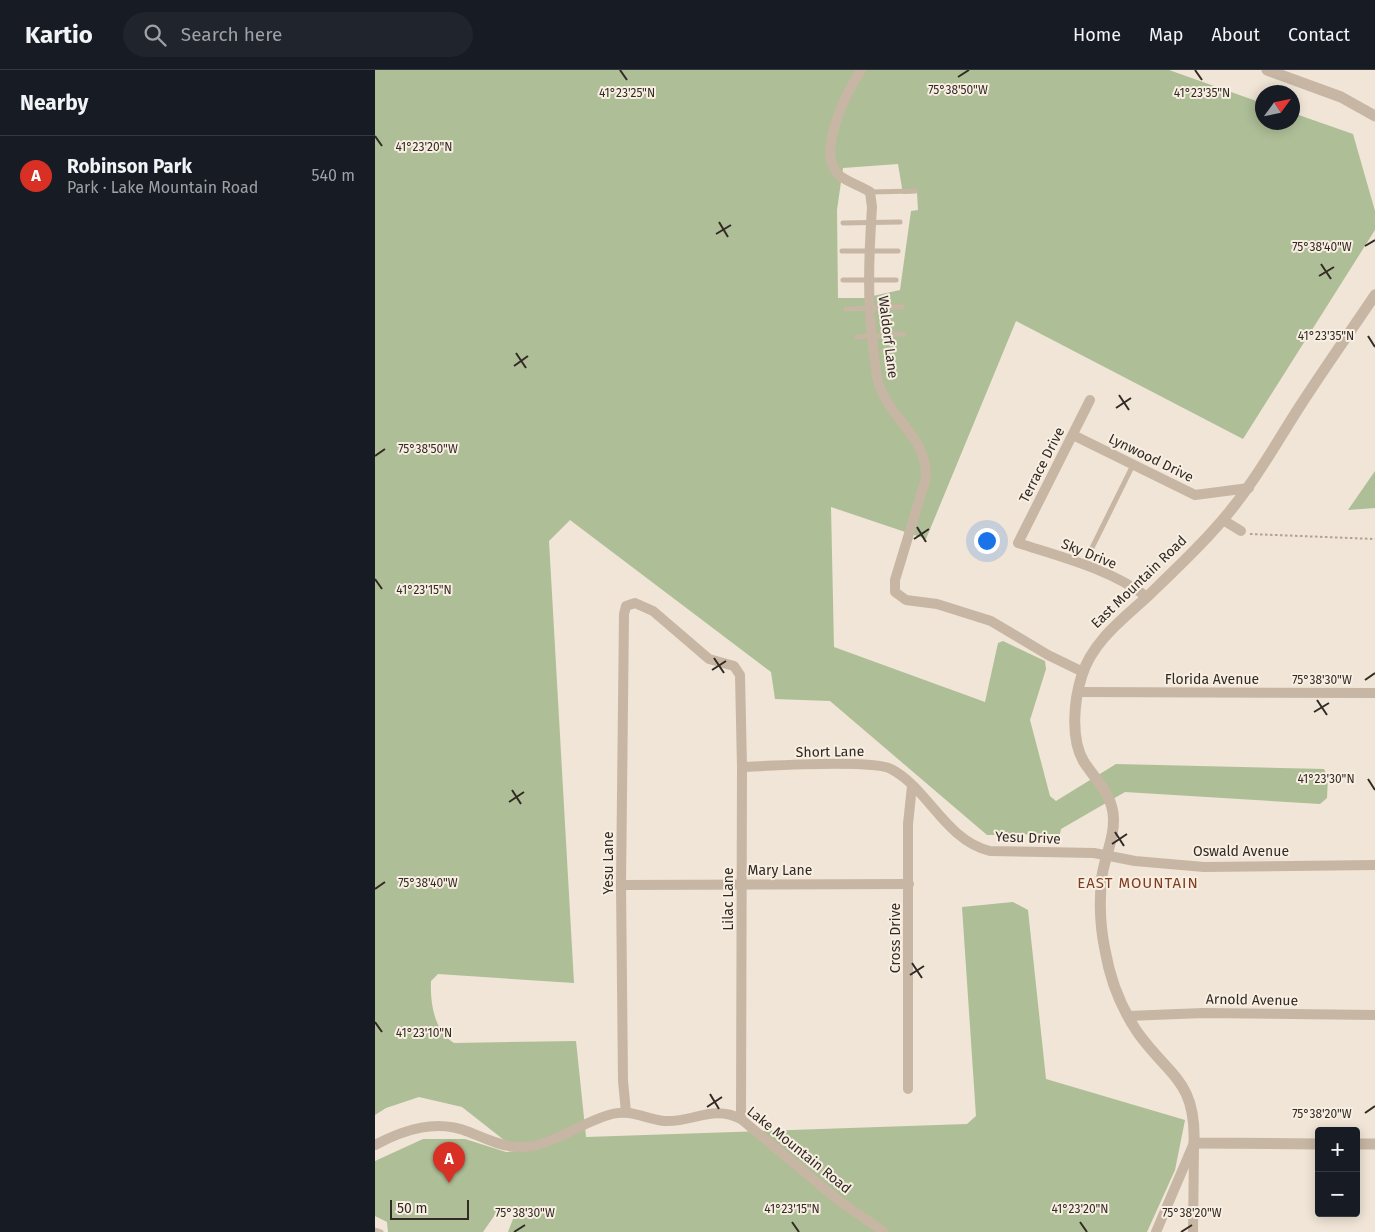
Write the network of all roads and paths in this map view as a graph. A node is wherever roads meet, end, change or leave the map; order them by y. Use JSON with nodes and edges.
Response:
{"nodes":[{"id":1,"x":861,"y":70,"type":"edge"},
{"id":2,"x":1267,"y":70,"type":"edge"},
{"id":3,"x":1375,"y":116,"type":"edge"},
{"id":4,"x":915,"y":191,"type":"dead end"},
{"id":5,"x":871,"y":192,"type":"junction"},
{"id":6,"x":871,"y":222,"type":"junction"},
{"id":7,"x":900,"y":222,"type":"dead end"},
{"id":8,"x":843,"y":223,"type":"dead end"},
{"id":9,"x":842,"y":251,"type":"dead end"},
{"id":10,"x":870,"y":251,"type":"junction"},
{"id":11,"x":898,"y":251,"type":"dead end"},
{"id":12,"x":868,"y":279,"type":"junction"},
{"id":13,"x":843,"y":280,"type":"dead end"},
{"id":14,"x":896,"y":280,"type":"dead end"},
{"id":15,"x":1375,"y":295,"type":"edge"},
{"id":16,"x":903,"y":307,"type":"dead end"},
{"id":17,"x":869,"y":308,"type":"junction"},
{"id":18,"x":847,"y":309,"type":"dead end"},
{"id":19,"x":903,"y":334,"type":"dead end"},
{"id":20,"x":872,"y":336,"type":"junction"},
{"id":21,"x":857,"y":337,"type":"dead end"},
{"id":22,"x":1090,"y":400,"type":"dead end"},
{"id":23,"x":1073,"y":435,"type":"junction"},
{"id":24,"x":1133,"y":464,"type":"junction"},
{"id":25,"x":1249,"y":488,"type":"junction"},
{"id":26,"x":1223,"y":520,"type":"junction"},
{"id":27,"x":1241,"y":531,"type":"joint"},
{"id":28,"x":1375,"y":539,"type":"edge"},
{"id":29,"x":1018,"y":543,"type":"joint"},
{"id":30,"x":1084,"y":564,"type":"junction"},
{"id":31,"x":1147,"y":596,"type":"junction"},
{"id":32,"x":1083,"y":672,"type":"junction"},
{"id":33,"x":740,"y":679,"type":"joint"},
{"id":34,"x":1079,"y":692,"type":"junction"},
{"id":35,"x":1375,"y":693,"type":"edge"},
{"id":36,"x":742,"y":767,"type":"junction"},
{"id":37,"x":912,"y":786,"type":"junction"},
{"id":38,"x":1107,"y":856,"type":"junction"},
{"id":39,"x":1375,"y":865,"type":"edge"},
{"id":40,"x":742,"y":884,"type":"junction"},
{"id":41,"x":909,"y":884,"type":"junction"},
{"id":42,"x":621,"y":885,"type":"junction"},
{"id":43,"x":1375,"y":1015,"type":"edge"},
{"id":44,"x":1128,"y":1016,"type":"junction"},
{"id":45,"x":908,"y":1089,"type":"dead end"},
{"id":46,"x":626,"y":1112,"type":"junction"},
{"id":47,"x":741,"y":1119,"type":"junction"},
{"id":48,"x":1194,"y":1143,"type":"junction"},
{"id":49,"x":1315,"y":1144,"type":"edge"},
{"id":50,"x":1360,"y":1144,"type":"edge"},
{"id":51,"x":1375,"y":1144,"type":"edge"},
{"id":52,"x":375,"y":1145,"type":"edge"},
{"id":53,"x":375,"y":1230,"type":"edge"},
{"id":54,"x":381,"y":1232,"type":"edge"},
{"id":55,"x":884,"y":1232,"type":"edge"},
{"id":56,"x":1156,"y":1232,"type":"edge"},
{"id":57,"x":1193,"y":1232,"type":"edge"}],
"edges":[{"from":1,"to":5,"type":"street"},
{"from":2,"to":3,"type":"street"},
{"from":4,"to":5,"type":"lane"},
{"from":5,"to":6,"type":"street","name":"Waldorf Lane"},
{"from":6,"to":7,"type":"lane"},
{"from":6,"to":8,"type":"lane"},
{"from":6,"to":10,"type":"street","name":"Waldorf Lane"},
{"from":9,"to":10,"type":"lane"},
{"from":10,"to":11,"type":"lane"},
{"from":10,"to":12,"type":"street","name":"Waldorf Lane"},
{"from":12,"to":13,"type":"lane"},
{"from":12,"to":14,"type":"lane"},
{"from":12,"to":17,"type":"street","name":"Waldorf Lane"},
{"from":15,"to":25,"type":"street","name":"East Mountain Road"},
{"from":16,"to":17,"type":"lane"},
{"from":17,"to":18,"type":"lane"},
{"from":17,"to":20,"type":"street","name":"Waldorf Lane"},
{"from":19,"to":20,"type":"lane"},
{"from":20,"to":21,"type":"lane"},
{"from":20,"to":32,"type":"street","name":"Waldorf Lane"},
{"from":22,"to":23,"type":"street","name":"Terrace Drive"},
{"from":23,"to":24,"type":"street","name":"Lynwood Drive"},
{"from":23,"to":29,"type":"street","name":"Terrace Drive"},
{"from":24,"to":25,"type":"street","name":"Lynwood Drive"},
{"from":24,"to":30,"type":"lane"},
{"from":25,"to":26,"type":"street","name":"East Mountain Road"},
{"from":26,"to":27,"type":"street"},
{"from":26,"to":31,"type":"street","name":"East Mountain Road"},
{"from":27,"to":28,"type":"path"},
{"from":29,"to":30,"type":"street","name":"Sky Drive"},
{"from":30,"to":31,"type":"street","name":"Sky Drive"},
{"from":31,"to":32,"type":"street","name":"East Mountain Road"},
{"from":32,"to":34,"type":"street","name":"East Mountain Road"},
{"from":33,"to":36,"type":"street","name":"Lilac Lane"},
{"from":33,"to":42,"type":"street","name":"Yesu Lane"},
{"from":34,"to":35,"type":"street","name":"Florida Avenue"},
{"from":34,"to":38,"type":"street","name":"East Mountain Road"},
{"from":36,"to":37,"type":"street","name":"Short Lane"},
{"from":36,"to":40,"type":"street","name":"Lilac Lane"},
{"from":37,"to":38,"type":"street","name":"Yesu Drive"},
{"from":37,"to":41,"type":"street","name":"Cross Drive"},
{"from":38,"to":39,"type":"street","name":"Oswald Avenue"},
{"from":38,"to":44,"type":"street","name":"East Mountain Road"},
{"from":40,"to":41,"type":"street","name":"Mary Lane"},
{"from":40,"to":42,"type":"street","name":"Mary Lane"},
{"from":40,"to":47,"type":"street","name":"Lilac Lane"},
{"from":41,"to":45,"type":"street","name":"Cross Drive"},
{"from":42,"to":46,"type":"street","name":"Yesu Lane"},
{"from":43,"to":44,"type":"street","name":"Arnold Avenue"},
{"from":44,"to":48,"type":"street","name":"East Mountain Road"},
{"from":46,"to":47,"type":"street","name":"Lake Mountain Road"},
{"from":46,"to":52,"type":"street","name":"Lake Mountain Road"},
{"from":47,"to":55,"type":"street","name":"Lake Mountain Road"},
{"from":48,"to":49,"type":"street"},
{"from":48,"to":56,"type":"street","name":"East Mountain Road"},
{"from":48,"to":57,"type":"street","name":"East Mountain Road"},
{"from":50,"to":51,"type":"street"},
{"from":53,"to":54,"type":"lane"}]}
